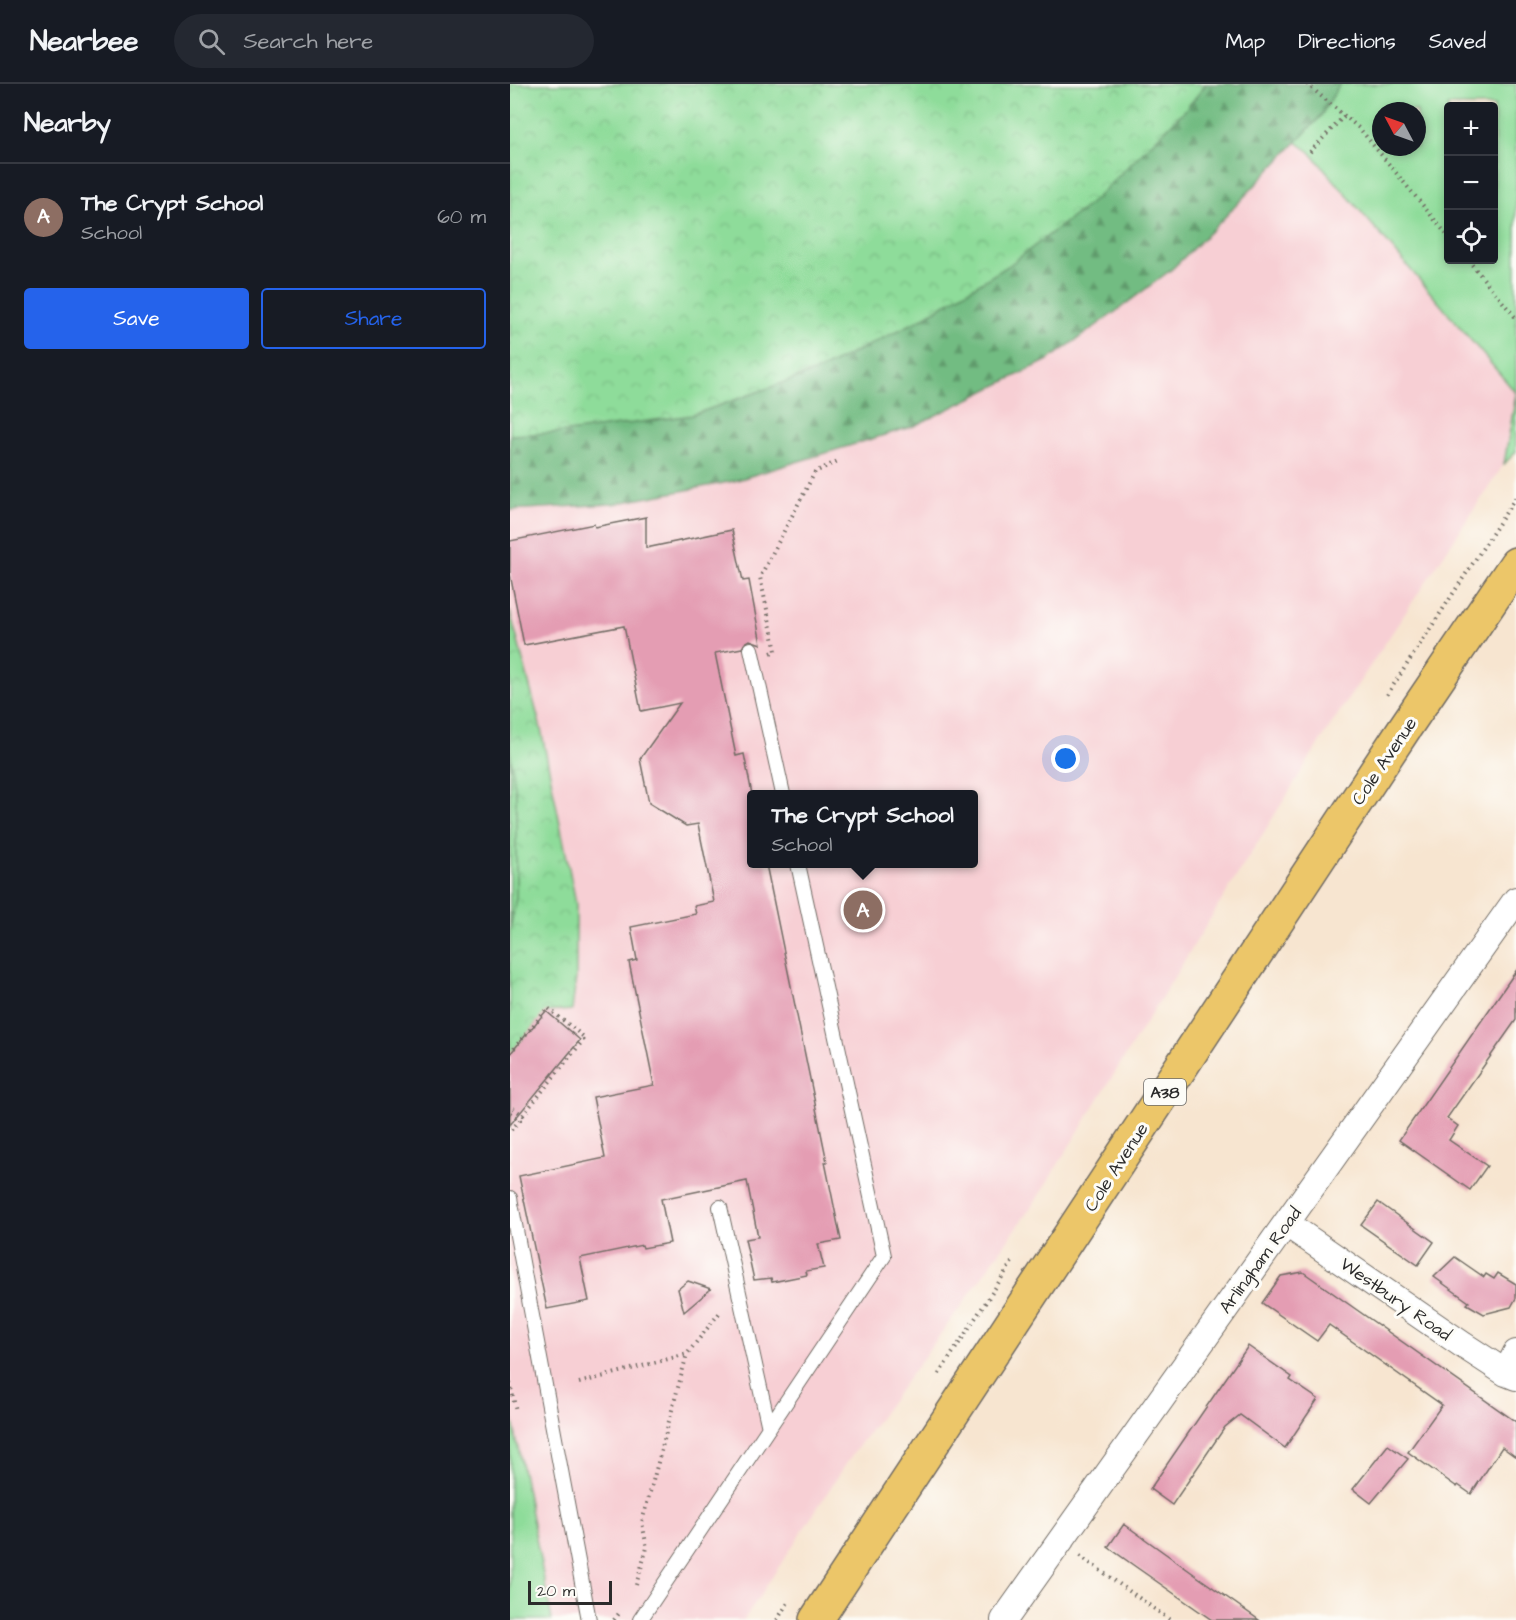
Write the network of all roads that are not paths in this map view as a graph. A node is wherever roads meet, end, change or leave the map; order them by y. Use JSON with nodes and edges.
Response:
{"nodes":[{"id":1,"x":1516,"y":564,"type":"edge"},
{"id":2,"x":751,"y":649,"type":"dead end"},
{"id":3,"x":782,"y":790,"type":"edge"},
{"id":4,"x":799,"y":868,"type":"edge"},
{"id":5,"x":1516,"y":900,"type":"edge"},
{"id":6,"x":510,"y":1198,"type":"edge"},
{"id":7,"x":720,"y":1207,"type":"dead end"},
{"id":8,"x":1287,"y":1224,"type":"junction"},
{"id":9,"x":1513,"y":1367,"type":"edge"},
{"id":10,"x":769,"y":1428,"type":"junction"},
{"id":11,"x":589,"y":1620,"type":"edge"},
{"id":12,"x":640,"y":1620,"type":"edge"},
{"id":13,"x":816,"y":1620,"type":"edge"},
{"id":14,"x":1004,"y":1620,"type":"edge"}],
"edges":[{"from":1,"to":13,"type":"highway","name":"Cole Avenue","number":"A38"},
{"from":2,"to":3,"type":"lane"},
{"from":4,"to":10,"type":"lane"},
{"from":5,"to":8,"type":"street","name":"Arlingham Road"},
{"from":6,"to":11,"type":"lane"},
{"from":7,"to":10,"type":"lane"},
{"from":8,"to":9,"type":"street","name":"Westbury Road"},
{"from":8,"to":14,"type":"street","name":"Arlingham Road"},
{"from":10,"to":12,"type":"lane"}]}
